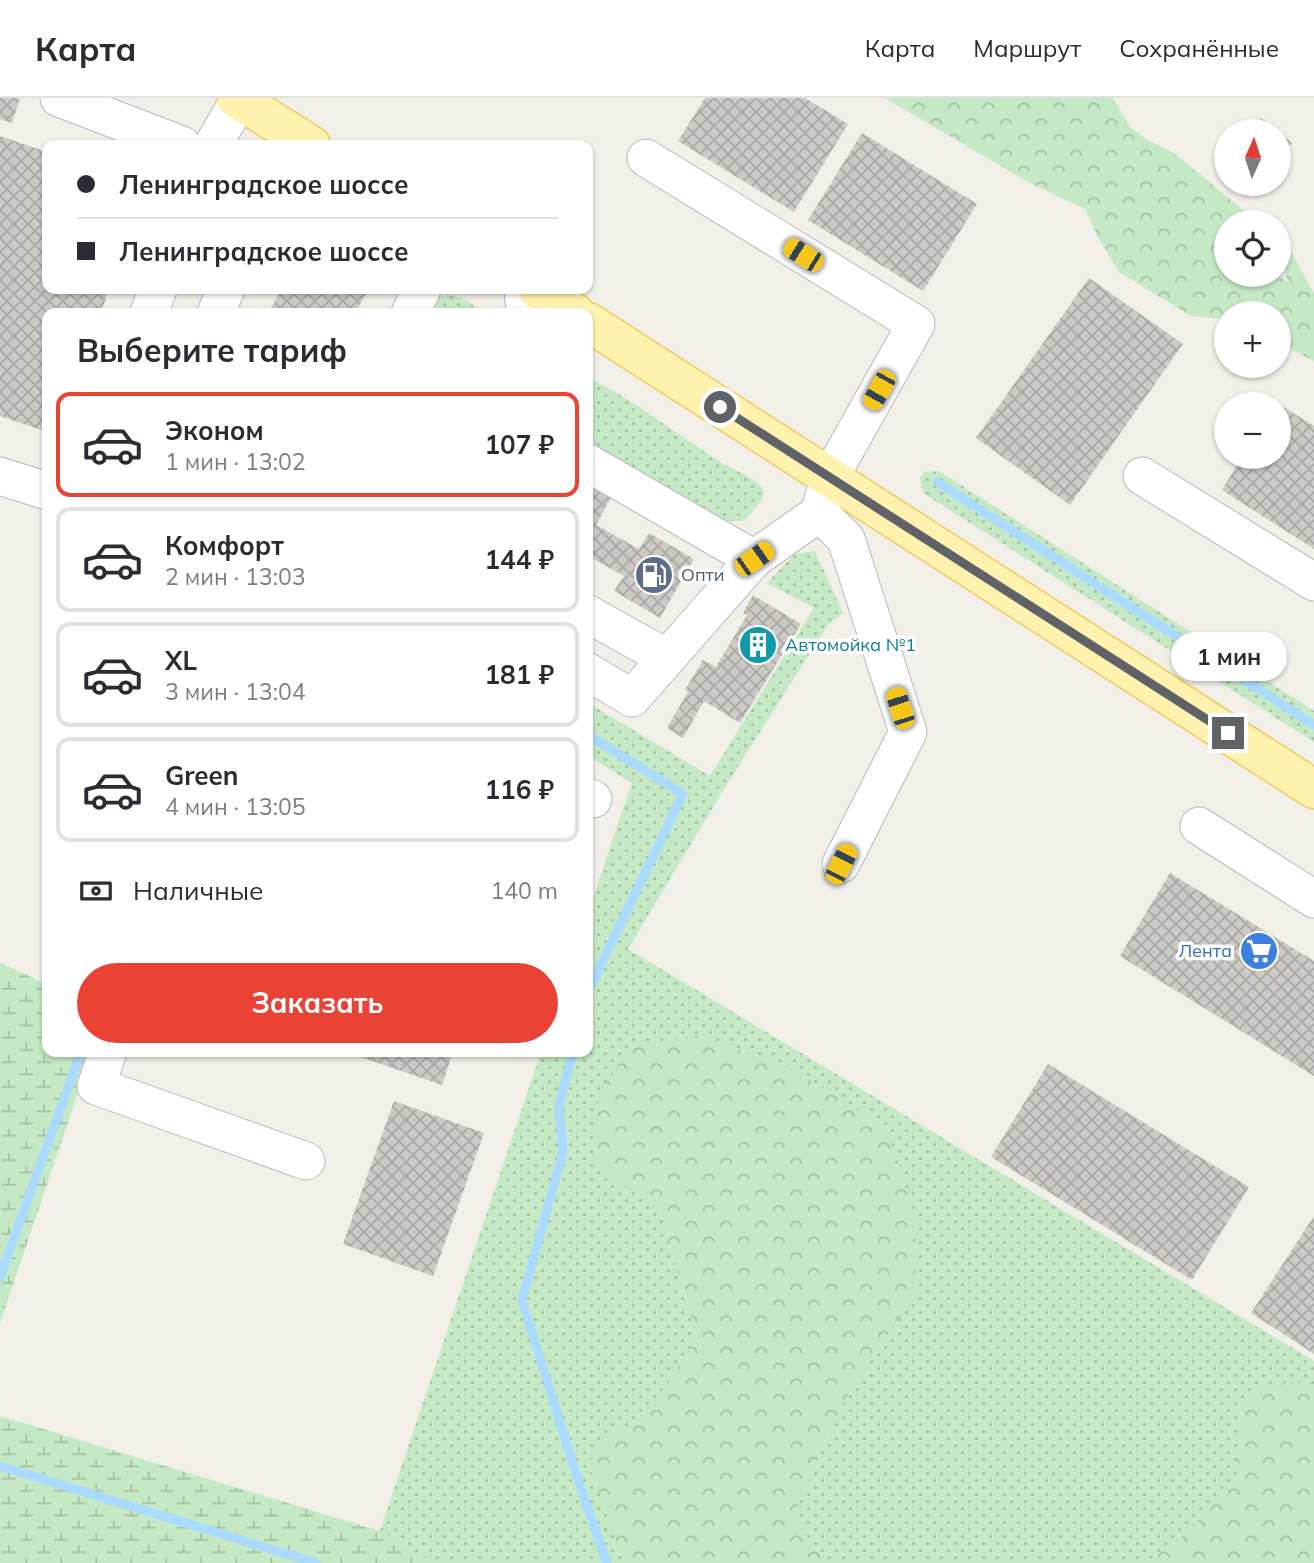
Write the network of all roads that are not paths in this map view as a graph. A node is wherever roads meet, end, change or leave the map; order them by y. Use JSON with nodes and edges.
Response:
{"nodes":[{"id":1,"x":59,"y":98,"type":"edge"},
{"id":2,"x":237,"y":99,"type":"edge"},
{"id":3,"x":169,"y":140,"type":"edge"},
{"id":4,"x":216,"y":140,"type":"edge"},
{"id":5,"x":303,"y":140,"type":"edge"},
{"id":6,"x":646,"y":158,"type":"dead end"},
{"id":7,"x":545,"y":294,"type":"edge"},
{"id":8,"x":567,"y":308,"type":"edge"},
{"id":9,"x":593,"y":325,"type":"edge"},
{"id":10,"x":593,"y":466,"type":"edge"},
{"id":11,"x":0,"y":476,"type":"edge"},
{"id":12,"x":1142,"y":476,"type":"dead end"},
{"id":13,"x":830,"y":477,"type":"junction"},
{"id":14,"x":42,"y":489,"type":"edge"},
{"id":15,"x":820,"y":513,"type":"junction"},
{"id":16,"x":754,"y":559,"type":"junction"},
{"id":17,"x":1314,"y":582,"type":"edge"},
{"id":18,"x":593,"y":617,"type":"edge"},
{"id":19,"x":667,"y":658,"type":"junction"},
{"id":20,"x":593,"y":675,"type":"edge"},
{"id":21,"x":1314,"y":789,"type":"edge"},
{"id":22,"x":1199,"y":826,"type":"dead end"},
{"id":23,"x":841,"y":864,"type":"dead end"},
{"id":24,"x":1314,"y":899,"type":"edge"},
{"id":25,"x":106,"y":1057,"type":"edge"},
{"id":26,"x":306,"y":1161,"type":"dead end"}],
"edges":[{"from":1,"to":3,"type":"lane"},
{"from":2,"to":4,"type":"lane"},
{"from":2,"to":5,"type":"main road"},
{"from":6,"to":13,"type":"lane"},
{"from":7,"to":8,"type":"main road"},
{"from":9,"to":13,"type":"main road"},
{"from":10,"to":16,"type":"lane"},
{"from":11,"to":14,"type":"lane"},
{"from":12,"to":17,"type":"lane"},
{"from":13,"to":15,"type":"lane"},
{"from":13,"to":21,"type":"main road"},
{"from":15,"to":16,"type":"lane"},
{"from":15,"to":23,"type":"lane"},
{"from":16,"to":19,"type":"lane"},
{"from":18,"to":19,"type":"lane"},
{"from":19,"to":20,"type":"lane"},
{"from":22,"to":24,"type":"lane"},
{"from":25,"to":26,"type":"lane"}]}
